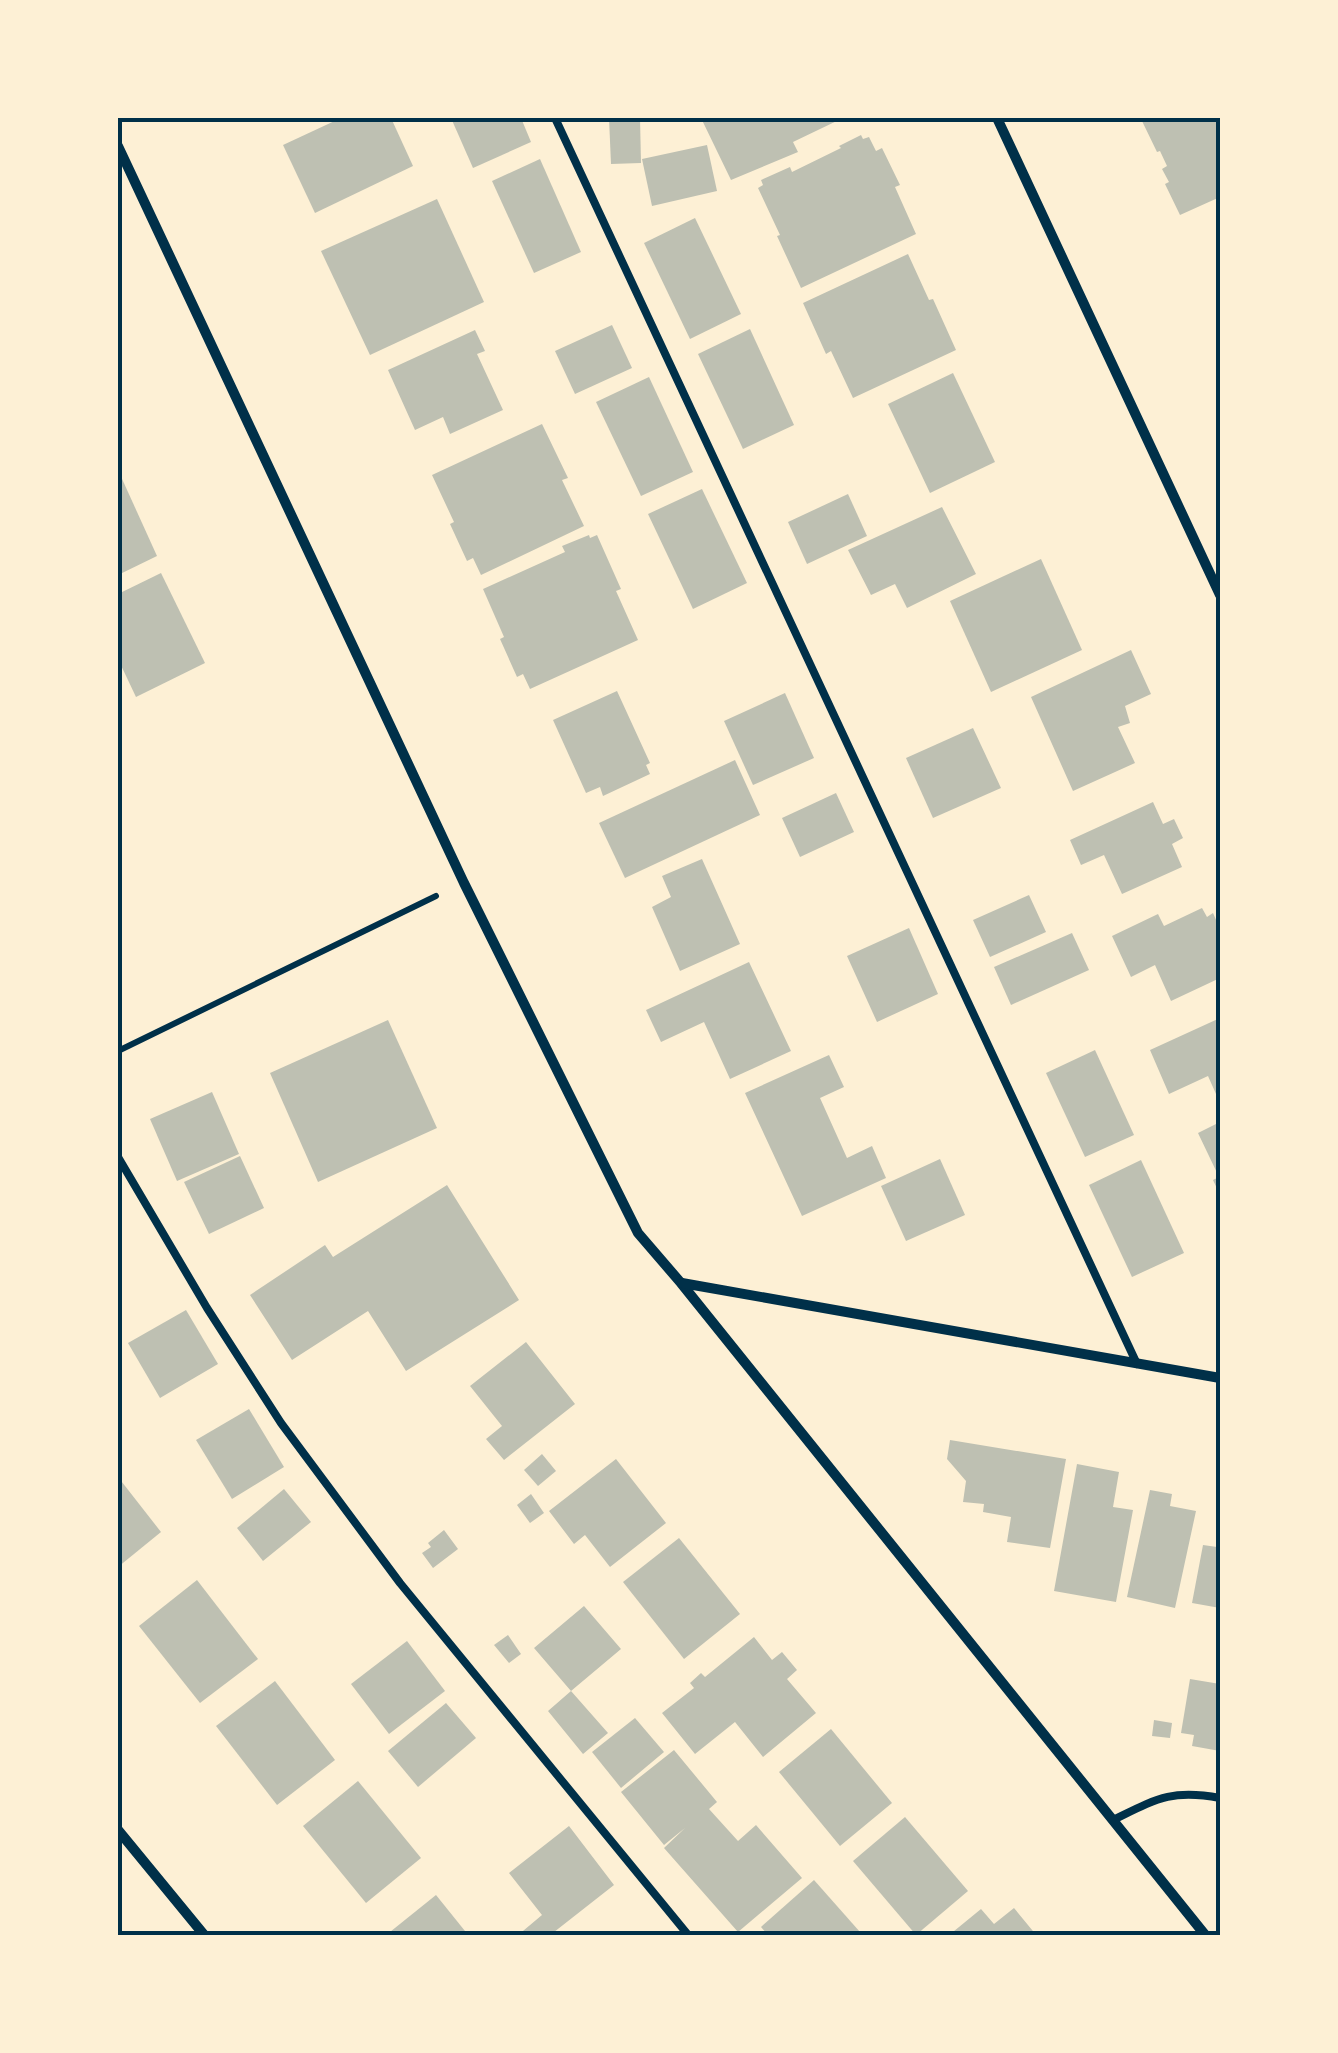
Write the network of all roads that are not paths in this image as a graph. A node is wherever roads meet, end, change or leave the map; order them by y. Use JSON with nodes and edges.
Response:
{"nodes":[{"id":1,"x":555,"y":118,"type":"edge"},
{"id":2,"x":996,"y":118,"type":"edge"},
{"id":3,"x":118,"y":146,"type":"edge"},
{"id":4,"x":1220,"y":596,"type":"edge"},
{"id":5,"x":118,"y":1156,"type":"edge"},
{"id":6,"x":681,"y":1283,"type":"junction"},
{"id":7,"x":1137,"y":1364,"type":"junction"},
{"id":8,"x":1220,"y":1378,"type":"edge"},
{"id":9,"x":1220,"y":1798,"type":"edge"},
{"id":10,"x":1113,"y":1820,"type":"junction"},
{"id":11,"x":118,"y":1830,"type":"edge"},
{"id":12,"x":205,"y":1936,"type":"edge"},
{"id":13,"x":688,"y":1936,"type":"edge"},
{"id":14,"x":1206,"y":1936,"type":"edge"}],
"edges":[{"from":1,"to":7,"type":"lane"},
{"from":2,"to":4,"type":"street"},
{"from":3,"to":6,"type":"street"},
{"from":5,"to":13,"type":"lane"},
{"from":6,"to":7,"type":"street"},
{"from":6,"to":10,"type":"street"},
{"from":7,"to":8,"type":"street"},
{"from":9,"to":10,"type":"lane"},
{"from":10,"to":14,"type":"street"},
{"from":11,"to":12,"type":"street"}]}
